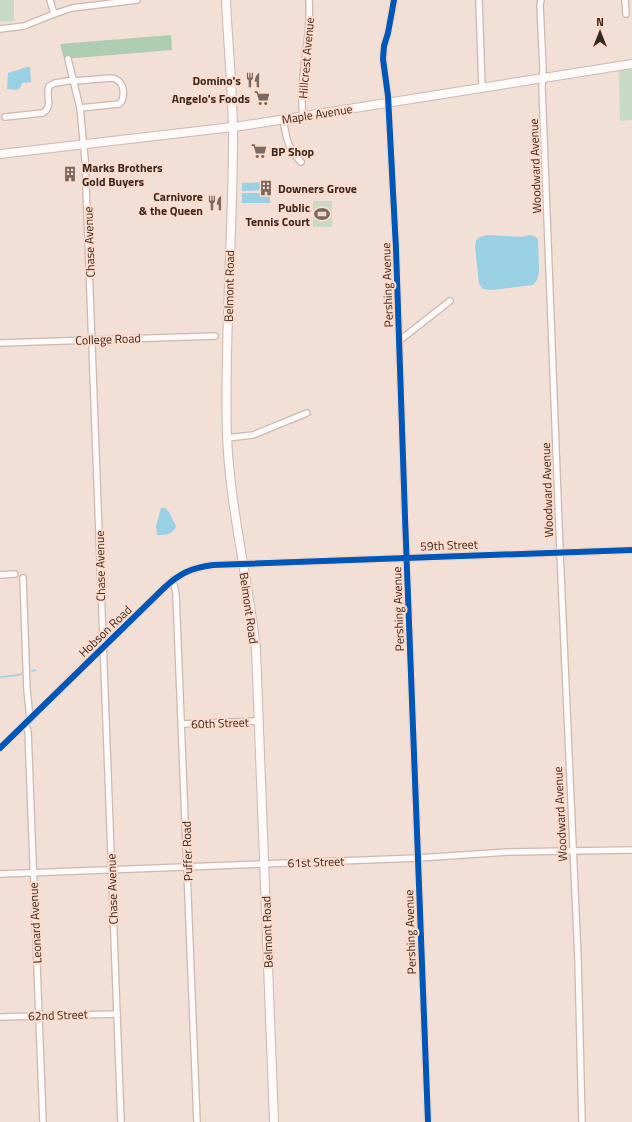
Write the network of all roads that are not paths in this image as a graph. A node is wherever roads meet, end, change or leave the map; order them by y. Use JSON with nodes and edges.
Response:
{"nodes":[{"id":1,"x":50,"y":0,"type":"edge"},
{"id":2,"x":137,"y":0,"type":"edge"},
{"id":3,"x":226,"y":0,"type":"edge"},
{"id":4,"x":310,"y":0,"type":"edge"},
{"id":5,"x":394,"y":0,"type":"edge"},
{"id":6,"x":479,"y":0,"type":"edge"},
{"id":7,"x":541,"y":0,"type":"edge"},
{"id":8,"x":625,"y":0,"type":"edge"},
{"id":9,"x":54,"y":14,"type":"junction"},
{"id":10,"x":626,"y":14,"type":"dead end"},
{"id":11,"x":0,"y":29,"type":"edge"},
{"id":12,"x":68,"y":59,"type":"dead end"},
{"id":13,"x":632,"y":64,"type":"edge"},
{"id":14,"x":542,"y":78,"type":"junction"},
{"id":15,"x":74,"y":80,"type":"junction"},
{"id":16,"x":482,"y":88,"type":"junction"},
{"id":17,"x":388,"y":103,"type":"junction"},
{"id":18,"x":80,"y":108,"type":"junction"},
{"id":19,"x":303,"y":116,"type":"junction"},
{"id":20,"x":5,"y":117,"type":"dead end"},
{"id":21,"x":283,"y":119,"type":"junction"},
{"id":22,"x":233,"y":127,"type":"junction"},
{"id":23,"x":84,"y":144,"type":"junction"},
{"id":24,"x":0,"y":154,"type":"edge"},
{"id":25,"x":301,"y":162,"type":"dead end"},
{"id":26,"x":450,"y":301,"type":"dead end"},
{"id":27,"x":215,"y":336,"type":"dead end"},
{"id":28,"x":92,"y":340,"type":"junction"},
{"id":29,"x":400,"y":340,"type":"junction"},
{"id":30,"x":0,"y":343,"type":"edge"},
{"id":31,"x":307,"y":413,"type":"dead end"},
{"id":32,"x":227,"y":438,"type":"junction"},
{"id":33,"x":632,"y":550,"type":"edge"},
{"id":34,"x":560,"y":552,"type":"junction"},
{"id":35,"x":407,"y":557,"type":"junction"},
{"id":36,"x":243,"y":564,"type":"junction"},
{"id":37,"x":15,"y":574,"type":"dead end"},
{"id":38,"x":0,"y":575,"type":"edge"},
{"id":39,"x":23,"y":578,"type":"dead end"},
{"id":40,"x":173,"y":580,"type":"junction"},
{"id":41,"x":102,"y":648,"type":"junction"},
{"id":42,"x":30,"y":719,"type":"junction"},
{"id":43,"x":259,"y":721,"type":"junction"},
{"id":44,"x":25,"y":724,"type":"junction"},
{"id":45,"x":182,"y":724,"type":"junction"},
{"id":46,"x":0,"y":748,"type":"edge"},
{"id":47,"x":632,"y":850,"type":"edge"},
{"id":48,"x":573,"y":852,"type":"junction"},
{"id":49,"x":418,"y":858,"type":"junction"},
{"id":50,"x":264,"y":864,"type":"junction"},
{"id":51,"x":187,"y":867,"type":"junction"},
{"id":52,"x":111,"y":869,"type":"junction"},
{"id":53,"x":33,"y":873,"type":"junction"},
{"id":54,"x":0,"y":874,"type":"edge"},
{"id":55,"x":117,"y":1014,"type":"junction"},
{"id":56,"x":40,"y":1016,"type":"junction"},
{"id":57,"x":0,"y":1017,"type":"edge"},
{"id":58,"x":43,"y":1122,"type":"edge"},
{"id":59,"x":121,"y":1122,"type":"edge"},
{"id":60,"x":197,"y":1122,"type":"edge"},
{"id":61,"x":274,"y":1122,"type":"edge"},
{"id":62,"x":428,"y":1122,"type":"edge"},
{"id":63,"x":582,"y":1122,"type":"edge"}],
"edges":[{"from":1,"to":9,"type":"street"},
{"from":2,"to":9,"type":"street"},
{"from":3,"to":22,"type":"main road","name":"Belmont Road"},
{"from":4,"to":19,"type":"street","name":"Hillcrest Avenue"},
{"from":5,"to":17,"type":"street","name":"Pershing Avenue"},
{"from":6,"to":16,"type":"street"},
{"from":7,"to":14,"type":"street","name":"Woodward Avenue"},
{"from":8,"to":10,"type":"street"},
{"from":9,"to":11,"type":"street"},
{"from":12,"to":15,"type":"street","name":"Chase Avenue"},
{"from":13,"to":14,"type":"main road","name":"Maple Avenue"},
{"from":14,"to":16,"type":"main road","name":"Maple Avenue"},
{"from":14,"to":34,"type":"street","name":"Woodward Avenue"},
{"from":15,"to":18,"type":"street","name":"Chase Avenue"},
{"from":15,"to":18,"type":"street"},
{"from":15,"to":20,"type":"street"},
{"from":16,"to":17,"type":"main road","name":"Maple Avenue"},
{"from":17,"to":19,"type":"main road","name":"Maple Avenue"},
{"from":17,"to":29,"type":"street","name":"Pershing Avenue"},
{"from":18,"to":23,"type":"street","name":"Chase Avenue"},
{"from":19,"to":21,"type":"main road","name":"Maple Avenue"},
{"from":21,"to":22,"type":"main road","name":"Maple Avenue"},
{"from":21,"to":25,"type":"street"},
{"from":22,"to":23,"type":"main road","name":"Maple Avenue"},
{"from":22,"to":32,"type":"main road","name":"Belmont Road"},
{"from":23,"to":24,"type":"main road","name":"Maple Avenue"},
{"from":23,"to":28,"type":"street","name":"Chase Avenue"},
{"from":26,"to":29,"type":"street"},
{"from":27,"to":28,"type":"street","name":"College Road"},
{"from":28,"to":30,"type":"street","name":"College Road"},
{"from":28,"to":41,"type":"street","name":"Chase Avenue"},
{"from":29,"to":35,"type":"street","name":"Pershing Avenue"},
{"from":31,"to":32,"type":"street"},
{"from":32,"to":36,"type":"main road","name":"Belmont Road"},
{"from":33,"to":34,"type":"street","name":"59th Street"},
{"from":34,"to":35,"type":"street","name":"59th Street"},
{"from":34,"to":48,"type":"street","name":"Woodward Avenue"},
{"from":35,"to":36,"type":"street","name":"59th Street"},
{"from":35,"to":49,"type":"street","name":"Pershing Avenue"},
{"from":36,"to":40,"type":"street","name":"Hobson Road"},
{"from":36,"to":43,"type":"main road","name":"Belmont Road"},
{"from":37,"to":38,"type":"street"},
{"from":39,"to":42,"type":"street"},
{"from":40,"to":41,"type":"street","name":"Hobson Road"},
{"from":40,"to":45,"type":"street","name":"Puffer Road"},
{"from":41,"to":42,"type":"street","name":"Hobson Road"},
{"from":41,"to":52,"type":"street","name":"Chase Avenue"},
{"from":42,"to":44,"type":"street","name":"Hobson Road"},
{"from":43,"to":45,"type":"street","name":"60th Street"},
{"from":43,"to":50,"type":"main road","name":"Belmont Road"},
{"from":44,"to":46,"type":"street","name":"Hobson Road"},
{"from":44,"to":53,"type":"street","name":"Leonard Avenue"},
{"from":45,"to":51,"type":"street","name":"Puffer Road"},
{"from":47,"to":48,"type":"street","name":"61st Street"},
{"from":48,"to":49,"type":"street","name":"61st Street"},
{"from":48,"to":63,"type":"street","name":"Woodward Avenue"},
{"from":49,"to":50,"type":"street","name":"61st Street"},
{"from":49,"to":62,"type":"street","name":"Pershing Avenue"},
{"from":50,"to":51,"type":"street","name":"61st Street"},
{"from":50,"to":61,"type":"main road","name":"Belmont Road"},
{"from":51,"to":52,"type":"street","name":"61st Street"},
{"from":51,"to":60,"type":"street","name":"Puffer Road"},
{"from":52,"to":53,"type":"street","name":"61st Street"},
{"from":52,"to":55,"type":"street","name":"Chase Avenue"},
{"from":53,"to":54,"type":"street","name":"61st Street"},
{"from":53,"to":56,"type":"street","name":"Leonard Avenue"},
{"from":55,"to":56,"type":"street","name":"62nd Street"},
{"from":55,"to":59,"type":"street","name":"Chase Avenue"},
{"from":56,"to":57,"type":"street","name":"62nd Street"},
{"from":56,"to":58,"type":"street","name":"Leonard Avenue"}]}
